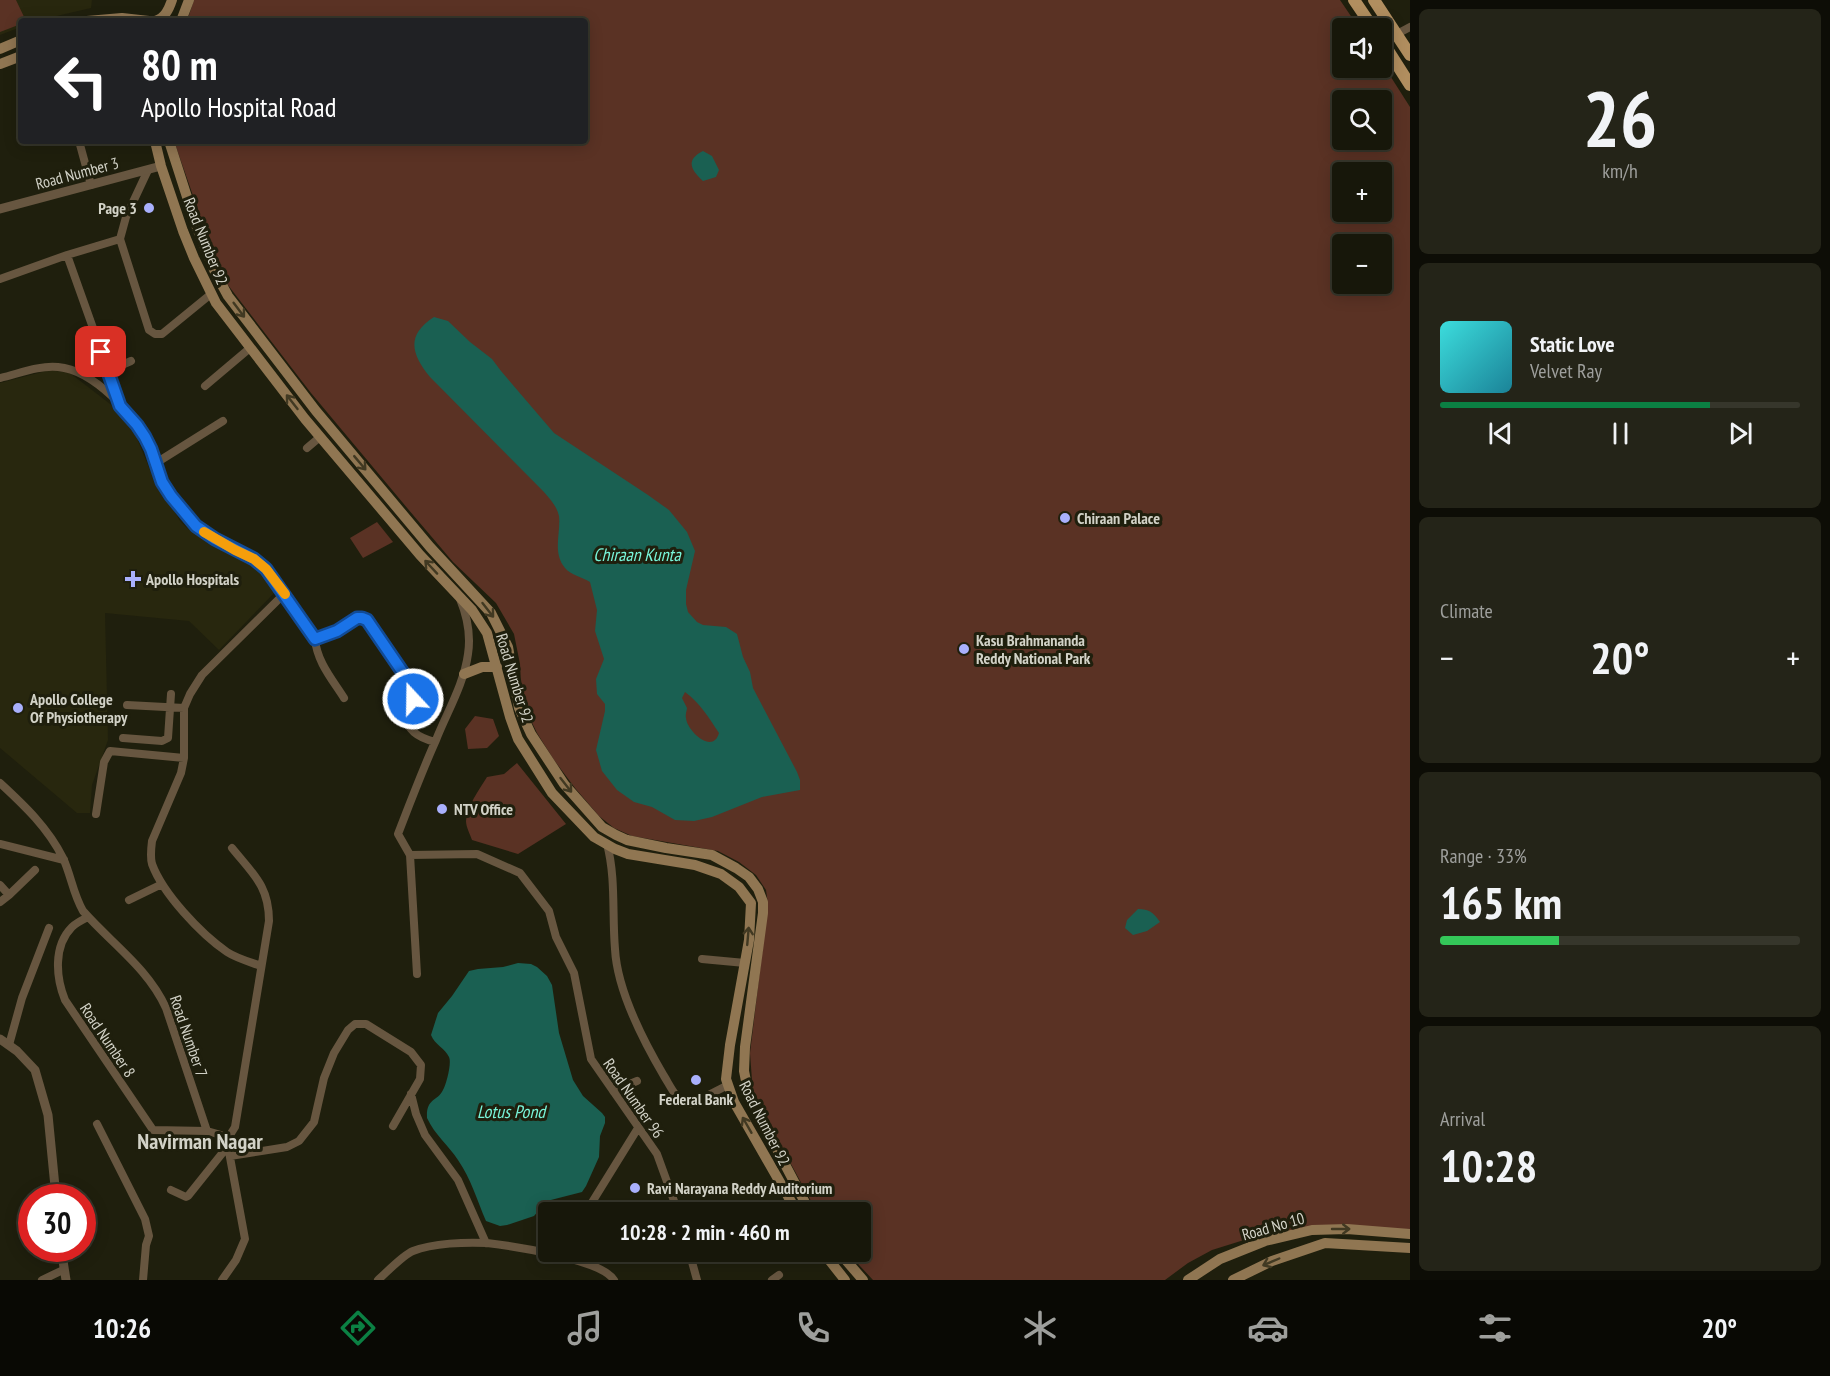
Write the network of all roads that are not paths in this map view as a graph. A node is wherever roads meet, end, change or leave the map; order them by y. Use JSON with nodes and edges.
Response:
{"nodes":[{"id":1,"x":189,"y":0,"type":"edge"},
{"id":2,"x":1354,"y":0,"type":"edge"},
{"id":3,"x":1374,"y":0,"type":"edge"},
{"id":4,"x":171,"y":4,"type":"edge"},
{"id":5,"x":162,"y":18,"type":"edge"},
{"id":6,"x":183,"y":18,"type":"edge"},
{"id":7,"x":1366,"y":18,"type":"edge"},
{"id":8,"x":1410,"y":27,"type":"edge"},
{"id":9,"x":1397,"y":34,"type":"junction"},
{"id":10,"x":18,"y":41,"type":"edge"},
{"id":11,"x":3,"y":47,"type":"edge"},
{"id":12,"x":1410,"y":55,"type":"edge"},
{"id":13,"x":1392,"y":57,"type":"edge"},
{"id":14,"x":16,"y":58,"type":"edge"},
{"id":15,"x":0,"y":64,"type":"edge"},
{"id":16,"x":1410,"y":85,"type":"edge"},
{"id":17,"x":80,"y":144,"type":"edge"},
{"id":18,"x":155,"y":144,"type":"edge"},
{"id":19,"x":170,"y":144,"type":"edge"},
{"id":20,"x":161,"y":166,"type":"junction"},
{"id":21,"x":148,"y":170,"type":"junction"},
{"id":22,"x":91,"y":185,"type":"junction"},
{"id":23,"x":0,"y":209,"type":"edge"},
{"id":24,"x":120,"y":239,"type":"junction"},
{"id":25,"x":67,"y":255,"type":"junction"},
{"id":26,"x":0,"y":279,"type":"edge"},
{"id":27,"x":211,"y":294,"type":"junction"},
{"id":28,"x":250,"y":348,"type":"junction"},
{"id":29,"x":131,"y":361,"type":"dead end"},
{"id":30,"x":108,"y":371,"type":"junction"},
{"id":31,"x":0,"y":378,"type":"edge"},
{"id":32,"x":205,"y":386,"type":"dead end"},
{"id":33,"x":120,"y":406,"type":"junction"},
{"id":34,"x":318,"y":413,"type":"junction"},
{"id":35,"x":223,"y":421,"type":"dead end"},
{"id":36,"x":308,"y":422,"type":"junction"},
{"id":37,"x":320,"y":437,"type":"junction"},
{"id":38,"x":307,"y":448,"type":"dead end"},
{"id":39,"x":156,"y":463,"type":"junction"},
{"id":40,"x":284,"y":594,"type":"junction"},
{"id":41,"x":460,"y":598,"type":"junction"},
{"id":42,"x":315,"y":639,"type":"junction"},
{"id":43,"x":496,"y":667,"type":"junction"},
{"id":44,"x":464,"y":674,"type":"junction"},
{"id":45,"x":171,"y":694,"type":"dead end"},
{"id":46,"x":344,"y":698,"type":"dead end"},
{"id":47,"x":127,"y":705,"type":"dead end"},
{"id":48,"x":170,"y":708,"type":"junction"},
{"id":49,"x":184,"y":708,"type":"junction"},
{"id":50,"x":435,"y":742,"type":"junction"},
{"id":51,"x":131,"y":753,"type":"junction"},
{"id":52,"x":184,"y":758,"type":"junction"},
{"id":53,"x":0,"y":783,"type":"edge"},
{"id":54,"x":96,"y":814,"type":"dead end"},
{"id":55,"x":0,"y":844,"type":"edge"},
{"id":56,"x":607,"y":844,"type":"junction"},
{"id":57,"x":232,"y":848,"type":"dead end"},
{"id":58,"x":628,"y":854,"type":"junction"},
{"id":59,"x":410,"y":855,"type":"junction"},
{"id":60,"x":64,"y":860,"type":"junction"},
{"id":61,"x":612,"y":864,"type":"junction"},
{"id":62,"x":35,"y":870,"type":"dead end"},
{"id":63,"x":162,"y":884,"type":"junction"},
{"id":64,"x":0,"y":885,"type":"edge"},
{"id":65,"x":9,"y":895,"type":"junction"},
{"id":66,"x":129,"y":900,"type":"dead end"},
{"id":67,"x":0,"y":902,"type":"edge"},
{"id":68,"x":87,"y":917,"type":"junction"},
{"id":69,"x":49,"y":928,"type":"dead end"},
{"id":70,"x":702,"y":958,"type":"dead end"},
{"id":71,"x":745,"y":963,"type":"junction"},
{"id":72,"x":261,"y":966,"type":"junction"},
{"id":73,"x":417,"y":974,"type":"dead end"},
{"id":74,"x":0,"y":1039,"type":"edge"},
{"id":75,"x":9,"y":1045,"type":"junction"},
{"id":76,"x":637,"y":1081,"type":"dead end"},
{"id":77,"x":728,"y":1085,"type":"junction"},
{"id":78,"x":613,"y":1091,"type":"junction"},
{"id":79,"x":411,"y":1094,"type":"junction"},
{"id":80,"x":97,"y":1124,"type":"dead end"},
{"id":81,"x":393,"y":1126,"type":"dead end"},
{"id":82,"x":638,"y":1128,"type":"junction"},
{"id":83,"x":207,"y":1131,"type":"junction"},
{"id":84,"x":226,"y":1139,"type":"junction"},
{"id":85,"x":230,"y":1156,"type":"junction"},
{"id":86,"x":788,"y":1173,"type":"junction"},
{"id":87,"x":777,"y":1178,"type":"junction"},
{"id":88,"x":55,"y":1184,"type":"edge"},
{"id":89,"x":171,"y":1190,"type":"dead end"},
{"id":90,"x":592,"y":1202,"type":"edge"},
{"id":91,"x":674,"y":1202,"type":"edge"},
{"id":92,"x":791,"y":1202,"type":"edge"},
{"id":93,"x":804,"y":1202,"type":"edge"},
{"id":94,"x":1410,"y":1234,"type":"edge"},
{"id":95,"x":486,"y":1243,"type":"junction"},
{"id":96,"x":1410,"y":1248,"type":"edge"},
{"id":97,"x":538,"y":1250,"type":"edge"},
{"id":98,"x":583,"y":1262,"type":"edge"},
{"id":99,"x":692,"y":1262,"type":"edge"},
{"id":100,"x":831,"y":1262,"type":"edge"},
{"id":101,"x":847,"y":1262,"type":"edge"},
{"id":102,"x":64,"y":1275,"type":"edge"},
{"id":103,"x":42,"y":1280,"type":"edge"},
{"id":104,"x":143,"y":1280,"type":"edge"},
{"id":105,"x":222,"y":1280,"type":"edge"},
{"id":106,"x":378,"y":1280,"type":"edge"},
{"id":107,"x":614,"y":1280,"type":"edge"},
{"id":108,"x":697,"y":1280,"type":"edge"},
{"id":109,"x":845,"y":1280,"type":"edge"},
{"id":110,"x":863,"y":1280,"type":"edge"},
{"id":111,"x":1188,"y":1280,"type":"edge"},
{"id":112,"x":1233,"y":1280,"type":"edge"}],
"edges":[{"from":1,"to":6,"type":"main road"},
{"from":2,"to":7,"type":"main road"},
{"from":3,"to":9,"type":"main road"},
{"from":4,"to":5,"type":"main road"},
{"from":8,"to":9,"type":"street"},
{"from":9,"to":12,"type":"main road"},
{"from":10,"to":11,"type":"main road"},
{"from":11,"to":14,"type":"main road"},
{"from":13,"to":16,"type":"main road"},
{"from":14,"to":15,"type":"main road"},
{"from":17,"to":22,"type":"street"},
{"from":18,"to":20,"type":"main road","name":"Road Number 92"},
{"from":19,"to":34,"type":"main road","name":"Road Number 92","one_way":true},
{"from":20,"to":21,"type":"street","name":"Road Number 3"},
{"from":20,"to":27,"type":"main road","name":"Road Number 92"},
{"from":21,"to":22,"type":"street","name":"Road Number 3"},
{"from":21,"to":24,"type":"street"},
{"from":22,"to":23,"type":"street","name":"Road Number 3"},
{"from":24,"to":25,"type":"street"},
{"from":24,"to":27,"type":"street"},
{"from":25,"to":26,"type":"street"},
{"from":25,"to":30,"type":"street"},
{"from":27,"to":28,"type":"main road","name":"Road Number 92"},
{"from":28,"to":32,"type":"street"},
{"from":36,"to":28,"type":"main road","name":"Road Number 92","one_way":true},
{"from":29,"to":30,"type":"street"},
{"from":30,"to":33,"type":"street"},
{"from":31,"to":33,"type":"street"},
{"from":33,"to":39,"type":"street"},
{"from":34,"to":36,"type":"main road"},
{"from":34,"to":86,"type":"main road","name":"Road Number 92","one_way":true},
{"from":35,"to":39,"type":"street"},
{"from":36,"to":37,"type":"main road","name":"Road Number 92"},
{"from":37,"to":38,"type":"street"},
{"from":41,"to":37,"type":"main road","name":"Road Number 92","one_way":true},
{"from":39,"to":40,"type":"street"},
{"from":40,"to":42,"type":"street"},
{"from":40,"to":49,"type":"street"},
{"from":41,"to":43,"type":"main road","name":"Road Number 92"},
{"from":41,"to":44,"type":"street"},
{"from":42,"to":46,"type":"street"},
{"from":42,"to":50,"type":"street"},
{"from":43,"to":44,"type":"main road"},
{"from":43,"to":56,"type":"main road","name":"Road Number 92"},
{"from":44,"to":50,"type":"street"},
{"from":45,"to":48,"type":"street"},
{"from":47,"to":48,"type":"street"},
{"from":48,"to":49,"type":"street"},
{"from":48,"to":51,"type":"street"},
{"from":49,"to":52,"type":"street"},
{"from":50,"to":59,"type":"street"},
{"from":51,"to":52,"type":"street"},
{"from":51,"to":54,"type":"street"},
{"from":52,"to":63,"type":"street"},
{"from":53,"to":60,"type":"street","name":"Road Number 7"},
{"from":55,"to":60,"type":"street"},
{"from":56,"to":58,"type":"main road","name":"Road Number 92"},
{"from":56,"to":61,"type":"street"},
{"from":57,"to":72,"type":"street"},
{"from":58,"to":61,"type":"street"},
{"from":71,"to":58,"type":"main road","name":"Road Number 92","one_way":true},
{"from":59,"to":73,"type":"street"},
{"from":59,"to":78,"type":"street","name":"Road Number 96"},
{"from":60,"to":68,"type":"street","name":"Road Number 7"},
{"from":61,"to":77,"type":"street"},
{"from":62,"to":65,"type":"street"},
{"from":63,"to":66,"type":"street"},
{"from":63,"to":72,"type":"street"},
{"from":64,"to":65,"type":"street"},
{"from":65,"to":67,"type":"street"},
{"from":68,"to":83,"type":"street","name":"Road Number 7"},
{"from":68,"to":83,"type":"street","name":"Road Number 8"},
{"from":69,"to":75,"type":"street"},
{"from":70,"to":71,"type":"street"},
{"from":71,"to":77,"type":"main road","name":"Road Number 92"},
{"from":72,"to":84,"type":"street"},
{"from":74,"to":75,"type":"street"},
{"from":75,"to":88,"type":"street"},
{"from":76,"to":78,"type":"street"},
{"from":87,"to":77,"type":"main road","name":"Road Number 92","one_way":true},
{"from":78,"to":82,"type":"street","name":"Road Number 96"},
{"from":79,"to":81,"type":"street"},
{"from":79,"to":85,"type":"street"},
{"from":79,"to":95,"type":"street"},
{"from":80,"to":104,"type":"street"},
{"from":82,"to":90,"type":"street"},
{"from":82,"to":91,"type":"street","name":"Road Number 96"},
{"from":83,"to":84,"type":"street"},
{"from":84,"to":85,"type":"street"},
{"from":84,"to":89,"type":"street"},
{"from":85,"to":105,"type":"street"},
{"from":86,"to":87,"type":"main road"},
{"from":86,"to":93,"type":"main road","name":"Road Number 92"},
{"from":87,"to":92,"type":"main road","name":"Road Number 92"},
{"from":111,"to":94,"type":"main road","name":"Road No 10","one_way":true},
{"from":95,"to":97,"type":"street"},
{"from":95,"to":106,"type":"street"},
{"from":96,"to":112,"type":"main road","name":"Road No 10","one_way":true},
{"from":98,"to":107,"type":"street"},
{"from":99,"to":108,"type":"street"},
{"from":100,"to":109,"type":"main road"},
{"from":101,"to":110,"type":"main road"},
{"from":102,"to":103,"type":"street"}]}
